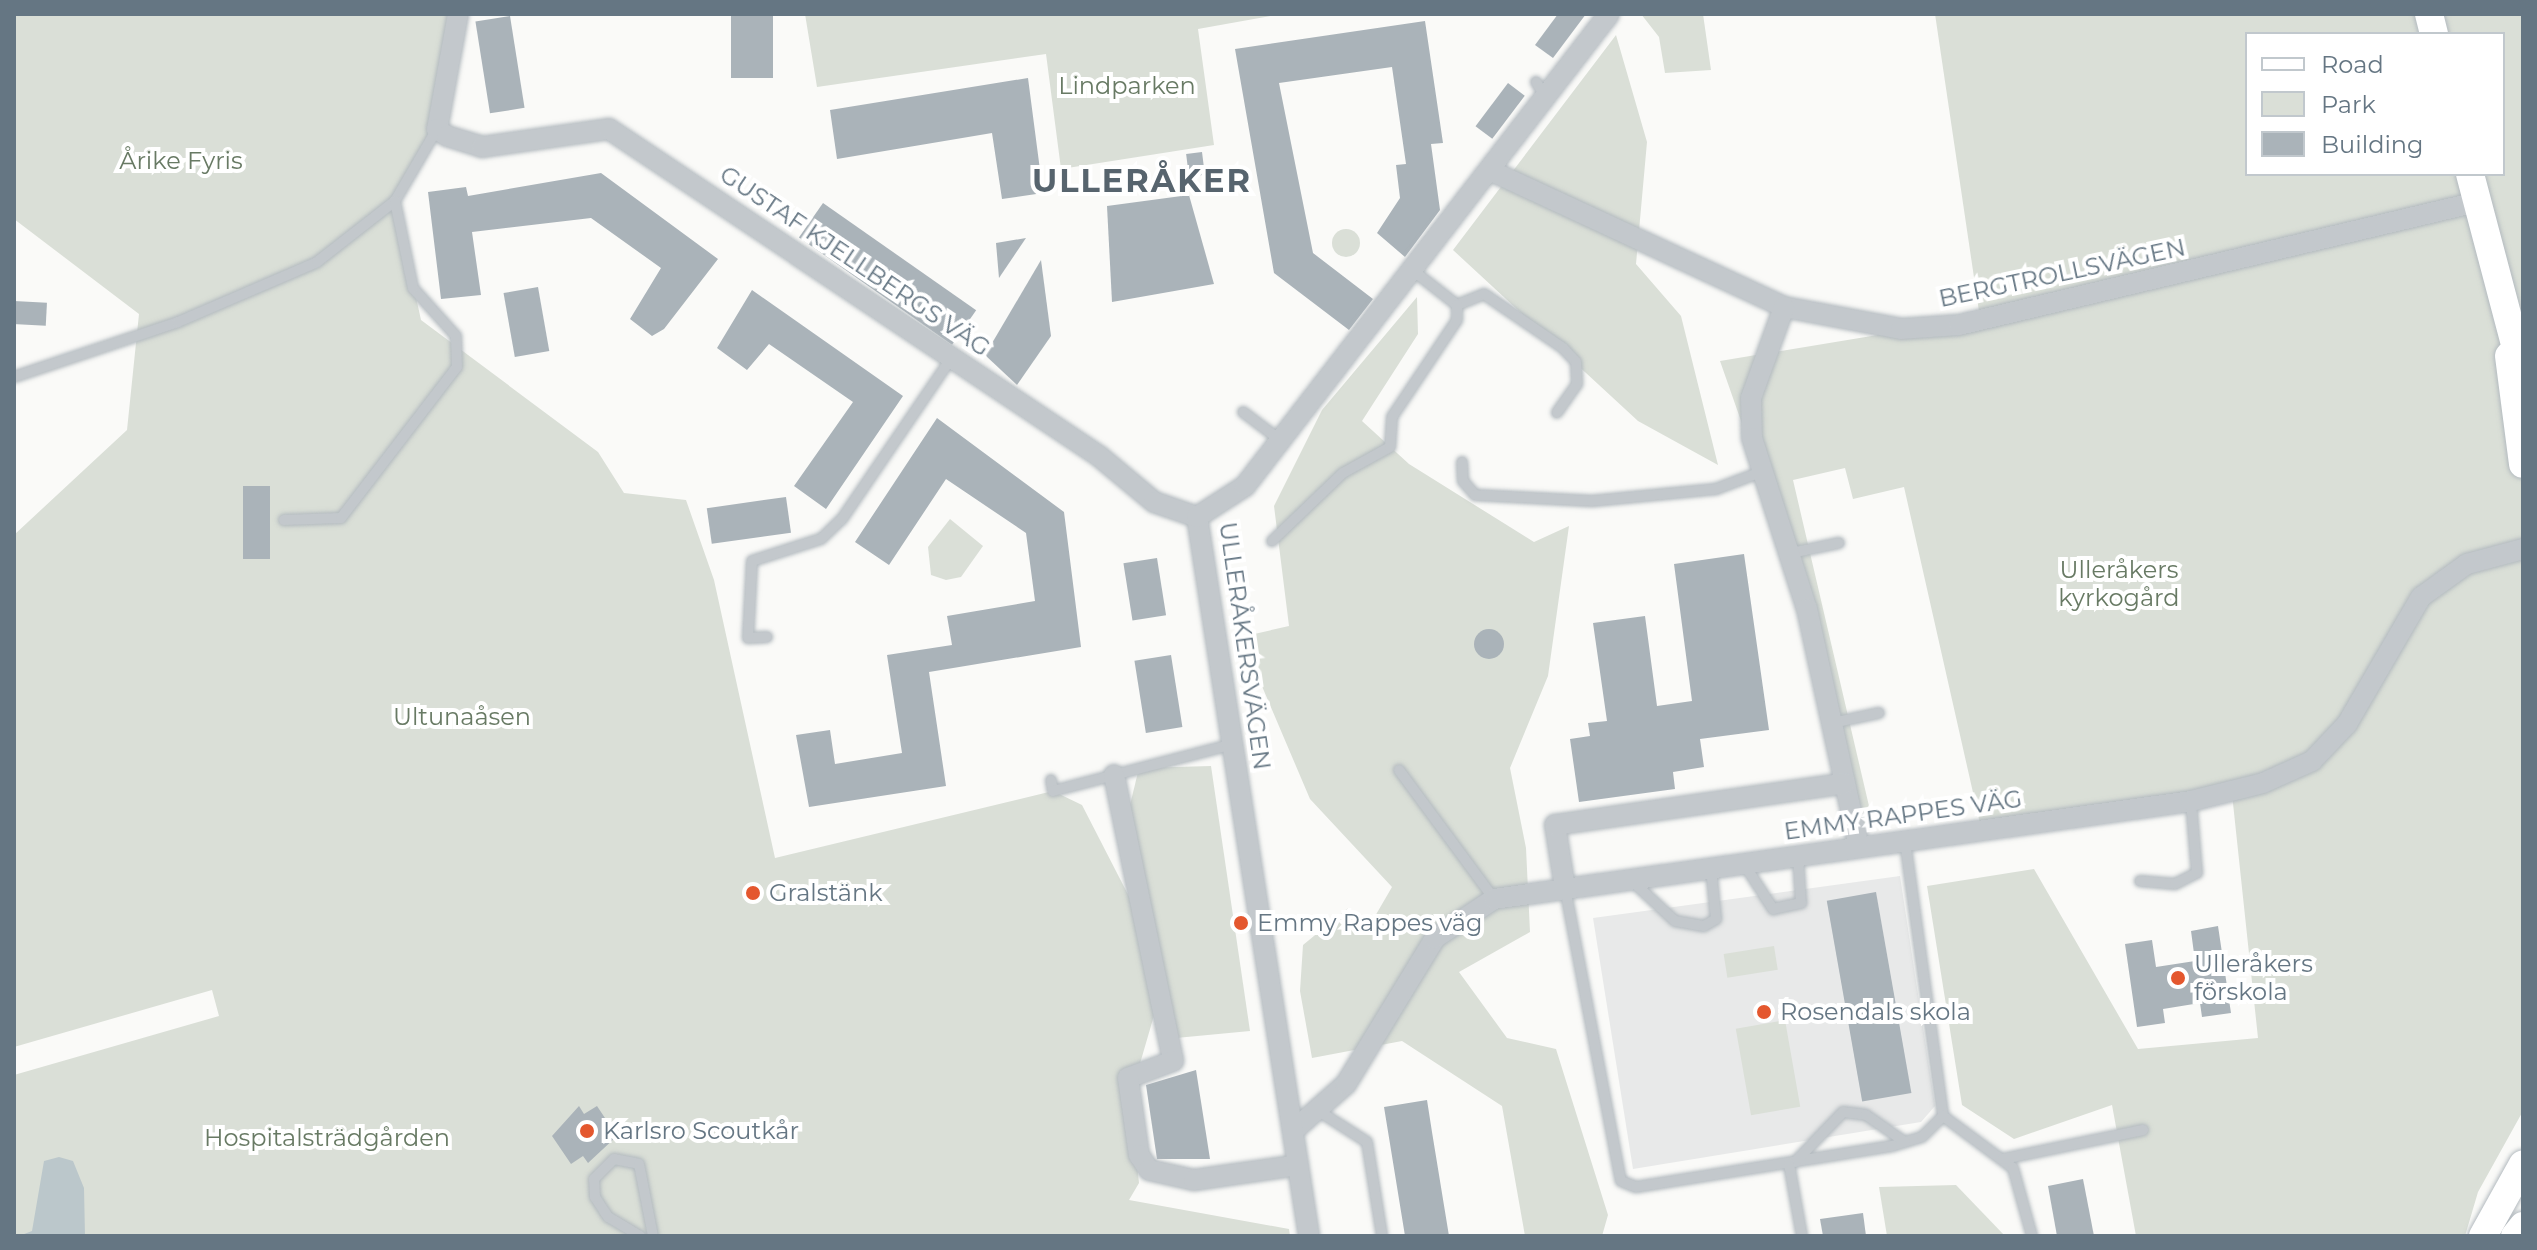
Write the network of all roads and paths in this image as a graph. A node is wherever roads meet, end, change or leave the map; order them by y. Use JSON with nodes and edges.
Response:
{"nodes":[{"id":1,"x":458,"y":14,"type":"edge"},
{"id":2,"x":1609,"y":14,"type":"edge"},
{"id":3,"x":437,"y":129,"type":"junction"},
{"id":4,"x":1489,"y":170,"type":"junction"},
{"id":5,"x":2470,"y":176,"type":"edge"},
{"id":6,"x":395,"y":201,"type":"junction"},
{"id":7,"x":2477,"y":202,"type":"junction"},
{"id":8,"x":1411,"y":269,"type":"junction"},
{"id":9,"x":2502,"y":303,"type":"junction"},
{"id":10,"x":1457,"y":305,"type":"junction"},
{"id":11,"x":1784,"y":307,"type":"junction"},
{"id":12,"x":952,"y":357,"type":"junction"},
{"id":13,"x":2523,"y":375,"type":"edge"},
{"id":14,"x":14,"y":377,"type":"edge"},
{"id":15,"x":1243,"y":412,"type":"dead end"},
{"id":16,"x":1557,"y":413,"type":"dead end"},
{"id":17,"x":1280,"y":440,"type":"junction"},
{"id":18,"x":1462,"y":462,"type":"dead end"},
{"id":19,"x":2523,"y":464,"type":"edge"},
{"id":20,"x":1761,"y":472,"type":"junction"},
{"id":21,"x":1197,"y":517,"type":"junction"},
{"id":22,"x":284,"y":520,"type":"dead end"},
{"id":23,"x":1272,"y":541,"type":"dead end"},
{"id":24,"x":1839,"y":543,"type":"dead end"},
{"id":25,"x":2523,"y":549,"type":"edge"},
{"id":26,"x":1791,"y":553,"type":"junction"},
{"id":27,"x":767,"y":637,"type":"dead end"},
{"id":28,"x":1879,"y":713,"type":"dead end"},
{"id":29,"x":1832,"y":723,"type":"junction"},
{"id":30,"x":1233,"y":744,"type":"junction"},
{"id":31,"x":1399,"y":770,"type":"dead end"},
{"id":32,"x":1114,"y":775,"type":"junction"},
{"id":33,"x":1051,"y":780,"type":"dead end"},
{"id":34,"x":1845,"y":783,"type":"junction"},
{"id":35,"x":2191,"y":801,"type":"junction"},
{"id":36,"x":1905,"y":841,"type":"junction"},
{"id":37,"x":1859,"y":847,"type":"junction"},
{"id":38,"x":1798,"y":856,"type":"junction"},
{"id":39,"x":1744,"y":864,"type":"junction"},
{"id":40,"x":1711,"y":868,"type":"junction"},
{"id":41,"x":1630,"y":879,"type":"junction"},
{"id":42,"x":2140,"y":881,"type":"dead end"},
{"id":43,"x":1565,"y":888,"type":"junction"},
{"id":44,"x":1494,"y":899,"type":"junction"},
{"id":45,"x":1317,"y":1110,"type":"junction"},
{"id":46,"x":1943,"y":1116,"type":"junction"},
{"id":47,"x":1294,"y":1130,"type":"junction"},
{"id":48,"x":2143,"y":1130,"type":"dead end"},
{"id":49,"x":1905,"y":1142,"type":"junction"},
{"id":50,"x":2003,"y":1159,"type":"junction"},
{"id":51,"x":1792,"y":1163,"type":"junction"},
{"id":52,"x":2523,"y":1164,"type":"edge"},
{"id":53,"x":1298,"y":1165,"type":"junction"},
{"id":54,"x":2523,"y":1226,"type":"edge"},
{"id":55,"x":640,"y":1236,"type":"edge"},
{"id":56,"x":653,"y":1236,"type":"edge"},
{"id":57,"x":1309,"y":1236,"type":"edge"},
{"id":58,"x":1382,"y":1236,"type":"edge"},
{"id":59,"x":1802,"y":1236,"type":"edge"},
{"id":60,"x":2032,"y":1236,"type":"edge"},
{"id":61,"x":2483,"y":1236,"type":"edge"},
{"id":62,"x":2515,"y":1236,"type":"edge"}],
"edges":[{"from":1,"to":3,"type":"street"},
{"from":2,"to":4,"type":"street","name":"ULLERÅKERSVÄGEN"},
{"from":3,"to":6,"type":"lane"},
{"from":3,"to":12,"type":"street","name":"GUSTAF KJELLBERGS VÄG"},
{"from":4,"to":8,"type":"street","name":"ULLERÅKERSVÄGEN"},
{"from":4,"to":11,"type":"street","name":"BERGTROLLSVÄGEN"},
{"from":5,"to":7,"type":"main road"},
{"from":6,"to":14,"type":"lane"},
{"from":6,"to":22,"type":"lane"},
{"from":7,"to":9,"type":"main road"},
{"from":7,"to":11,"type":"street","name":"BERGTROLLSVÄGEN"},
{"from":8,"to":10,"type":"lane"},
{"from":8,"to":17,"type":"street","name":"ULLERÅKERSVÄGEN"},
{"from":9,"to":13,"type":"main road"},
{"from":9,"to":19,"type":"main road"},
{"from":10,"to":16,"type":"lane"},
{"from":10,"to":23,"type":"lane"},
{"from":11,"to":20,"type":"street"},
{"from":12,"to":21,"type":"street","name":"GUSTAF KJELLBERGS VÄG"},
{"from":12,"to":27,"type":"lane"},
{"from":15,"to":17,"type":"lane"},
{"from":17,"to":21,"type":"street","name":"ULLERÅKERSVÄGEN"},
{"from":18,"to":20,"type":"lane"},
{"from":20,"to":26,"type":"street"},
{"from":21,"to":30,"type":"street","name":"ULLERÅKERSVÄGEN"},
{"from":24,"to":26,"type":"lane"},
{"from":25,"to":35,"type":"street","name":"EMMY RAPPES VÄG"},
{"from":26,"to":29,"type":"street"},
{"from":28,"to":29,"type":"lane"},
{"from":29,"to":34,"type":"street"},
{"from":30,"to":32,"type":"lane"},
{"from":30,"to":47,"type":"street","name":"ULLERÅKERSVÄGEN"},
{"from":31,"to":44,"type":"lane"},
{"from":32,"to":33,"type":"lane"},
{"from":32,"to":53,"type":"street"},
{"from":34,"to":37,"type":"street"},
{"from":34,"to":43,"type":"street"},
{"from":35,"to":36,"type":"street","name":"EMMY RAPPES VÄG"},
{"from":35,"to":42,"type":"lane"},
{"from":36,"to":37,"type":"street","name":"EMMY RAPPES VÄG"},
{"from":36,"to":46,"type":"lane"},
{"from":37,"to":38,"type":"street","name":"EMMY RAPPES VÄG"},
{"from":38,"to":39,"type":"street","name":"EMMY RAPPES VÄG"},
{"from":38,"to":39,"type":"lane"},
{"from":39,"to":40,"type":"street","name":"EMMY RAPPES VÄG"},
{"from":40,"to":41,"type":"street","name":"EMMY RAPPES VÄG"},
{"from":40,"to":41,"type":"lane"},
{"from":41,"to":43,"type":"street","name":"EMMY RAPPES VÄG"},
{"from":43,"to":44,"type":"street","name":"EMMY RAPPES VÄG"},
{"from":43,"to":51,"type":"lane"},
{"from":44,"to":45,"type":"street","name":"EMMY RAPPES VÄG"},
{"from":45,"to":47,"type":"street","name":"EMMY RAPPES VÄG"},
{"from":45,"to":58,"type":"lane"},
{"from":46,"to":49,"type":"lane"},
{"from":46,"to":50,"type":"lane"},
{"from":47,"to":53,"type":"street","name":"ULLERÅKERSVÄGEN"},
{"from":48,"to":50,"type":"lane"},
{"from":49,"to":51,"type":"lane"},
{"from":49,"to":51,"type":"lane"},
{"from":50,"to":60,"type":"lane"},
{"from":51,"to":59,"type":"lane"},
{"from":52,"to":61,"type":"main road"},
{"from":53,"to":57,"type":"street","name":"ULLERÅKERSVÄGEN"},
{"from":54,"to":62,"type":"main road"},
{"from":55,"to":56,"type":"lane"}]}
